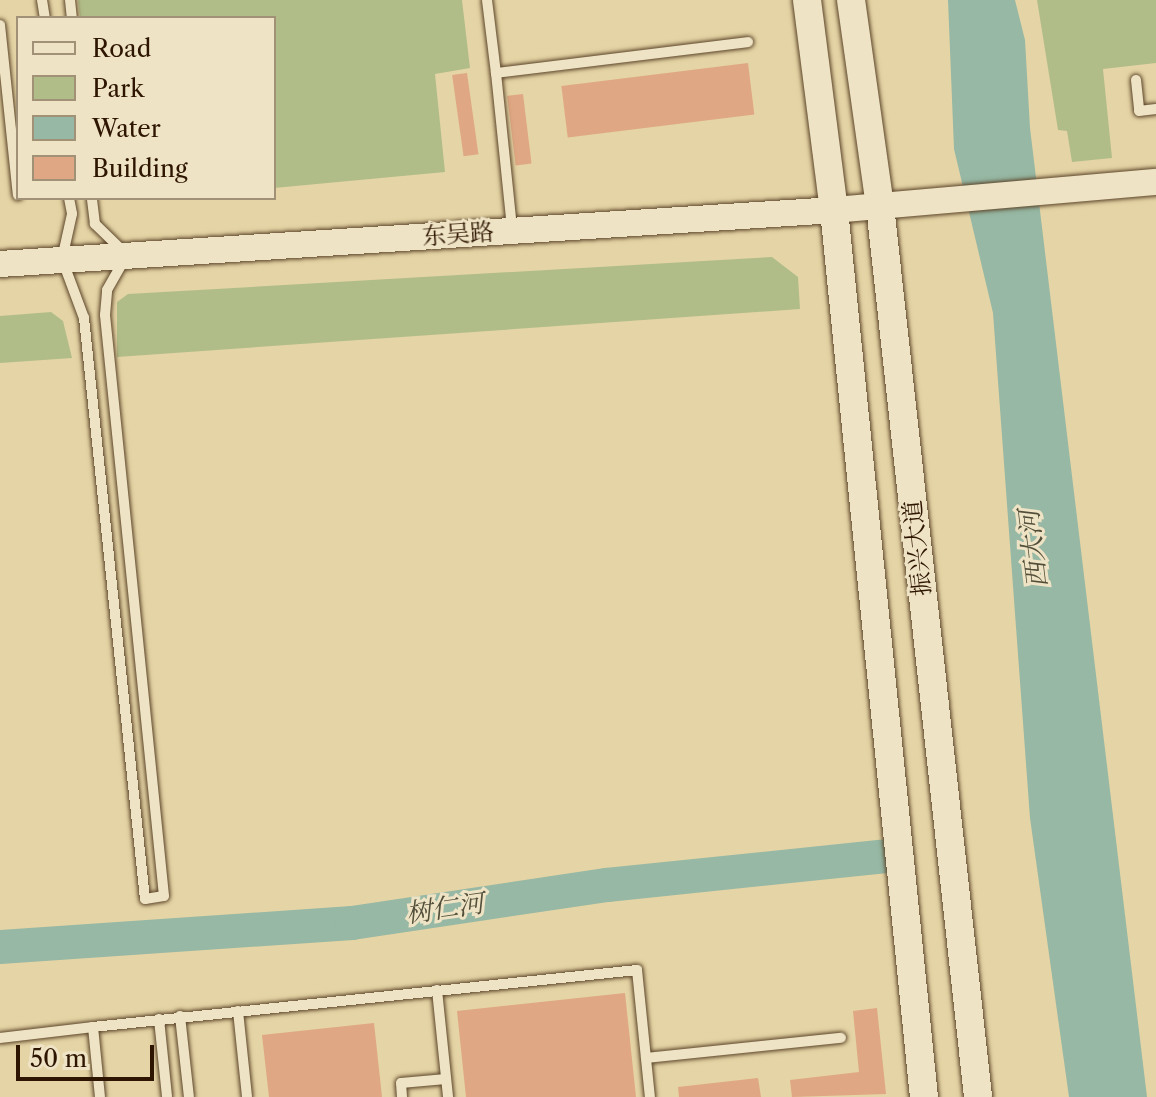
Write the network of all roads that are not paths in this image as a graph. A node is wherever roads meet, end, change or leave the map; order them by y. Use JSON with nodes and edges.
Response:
{"nodes":[{"id":1,"x":487,"y":0,"type":"edge"},
{"id":2,"x":807,"y":0,"type":"edge"},
{"id":3,"x":851,"y":0,"type":"edge"},
{"id":4,"x":0,"y":25,"type":"edge"},
{"id":5,"x":748,"y":42,"type":"dead end"},
{"id":6,"x":2,"y":56,"type":"edge"},
{"id":7,"x":496,"y":73,"type":"junction"},
{"id":8,"x":1136,"y":80,"type":"dead end"},
{"id":9,"x":1156,"y":109,"type":"edge"},
{"id":10,"x":16,"y":182,"type":"edge"},
{"id":11,"x":1156,"y":182,"type":"edge"},
{"id":12,"x":69,"y":200,"type":"edge"},
{"id":13,"x":92,"y":200,"type":"edge"},
{"id":14,"x":880,"y":206,"type":"junction"},
{"id":15,"x":834,"y":210,"type":"junction"},
{"id":16,"x":512,"y":230,"type":"junction"},
{"id":17,"x":127,"y":255,"type":"junction"},
{"id":18,"x":62,"y":259,"type":"junction"},
{"id":19,"x":0,"y":264,"type":"edge"},
{"id":20,"x":437,"y":990,"type":"junction"},
{"id":21,"x":238,"y":1011,"type":"junction"},
{"id":22,"x":180,"y":1016,"type":"junction"},
{"id":23,"x":159,"y":1019,"type":"junction"},
{"id":24,"x":93,"y":1027,"type":"junction"},
{"id":25,"x":0,"y":1038,"type":"edge"},
{"id":26,"x":841,"y":1038,"type":"dead end"},
{"id":27,"x":646,"y":1058,"type":"junction"},
{"id":28,"x":446,"y":1079,"type":"junction"},
{"id":29,"x":100,"y":1097,"type":"edge"},
{"id":30,"x":167,"y":1097,"type":"edge"},
{"id":31,"x":189,"y":1097,"type":"edge"},
{"id":32,"x":247,"y":1097,"type":"edge"},
{"id":33,"x":402,"y":1097,"type":"edge"},
{"id":34,"x":448,"y":1097,"type":"edge"},
{"id":35,"x":650,"y":1097,"type":"edge"},
{"id":36,"x":924,"y":1097,"type":"edge"},
{"id":37,"x":978,"y":1097,"type":"edge"}],
"edges":[{"from":1,"to":7,"type":"lane"},
{"from":2,"to":15,"type":"main road","name":"振兴大道"},
{"from":3,"to":14,"type":"main road","name":"振兴大道"},
{"from":4,"to":6,"type":"lane"},
{"from":5,"to":7,"type":"lane"},
{"from":6,"to":10,"type":"lane"},
{"from":7,"to":16,"type":"lane"},
{"from":8,"to":9,"type":"lane"},
{"from":11,"to":14,"type":"street","name":"东吴路"},
{"from":12,"to":18,"type":"lane"},
{"from":13,"to":17,"type":"lane"},
{"from":14,"to":15,"type":"street","name":"东吴路"},
{"from":14,"to":37,"type":"main road","name":"振兴大道"},
{"from":15,"to":16,"type":"street","name":"东吴路"},
{"from":15,"to":36,"type":"main road","name":"振兴大道"},
{"from":16,"to":17,"type":"street","name":"东吴路"},
{"from":17,"to":18,"type":"street","name":"东吴路"},
{"from":17,"to":18,"type":"lane"},
{"from":18,"to":19,"type":"street","name":"东吴路"},
{"from":20,"to":21,"type":"lane"},
{"from":20,"to":27,"type":"lane"},
{"from":20,"to":28,"type":"lane"},
{"from":21,"to":22,"type":"lane"},
{"from":21,"to":32,"type":"lane"},
{"from":22,"to":23,"type":"lane"},
{"from":22,"to":31,"type":"lane"},
{"from":23,"to":24,"type":"lane"},
{"from":23,"to":30,"type":"lane"},
{"from":24,"to":25,"type":"lane"},
{"from":24,"to":29,"type":"lane"},
{"from":26,"to":27,"type":"lane"},
{"from":27,"to":35,"type":"lane"},
{"from":28,"to":33,"type":"lane"},
{"from":28,"to":34,"type":"lane"}]}
